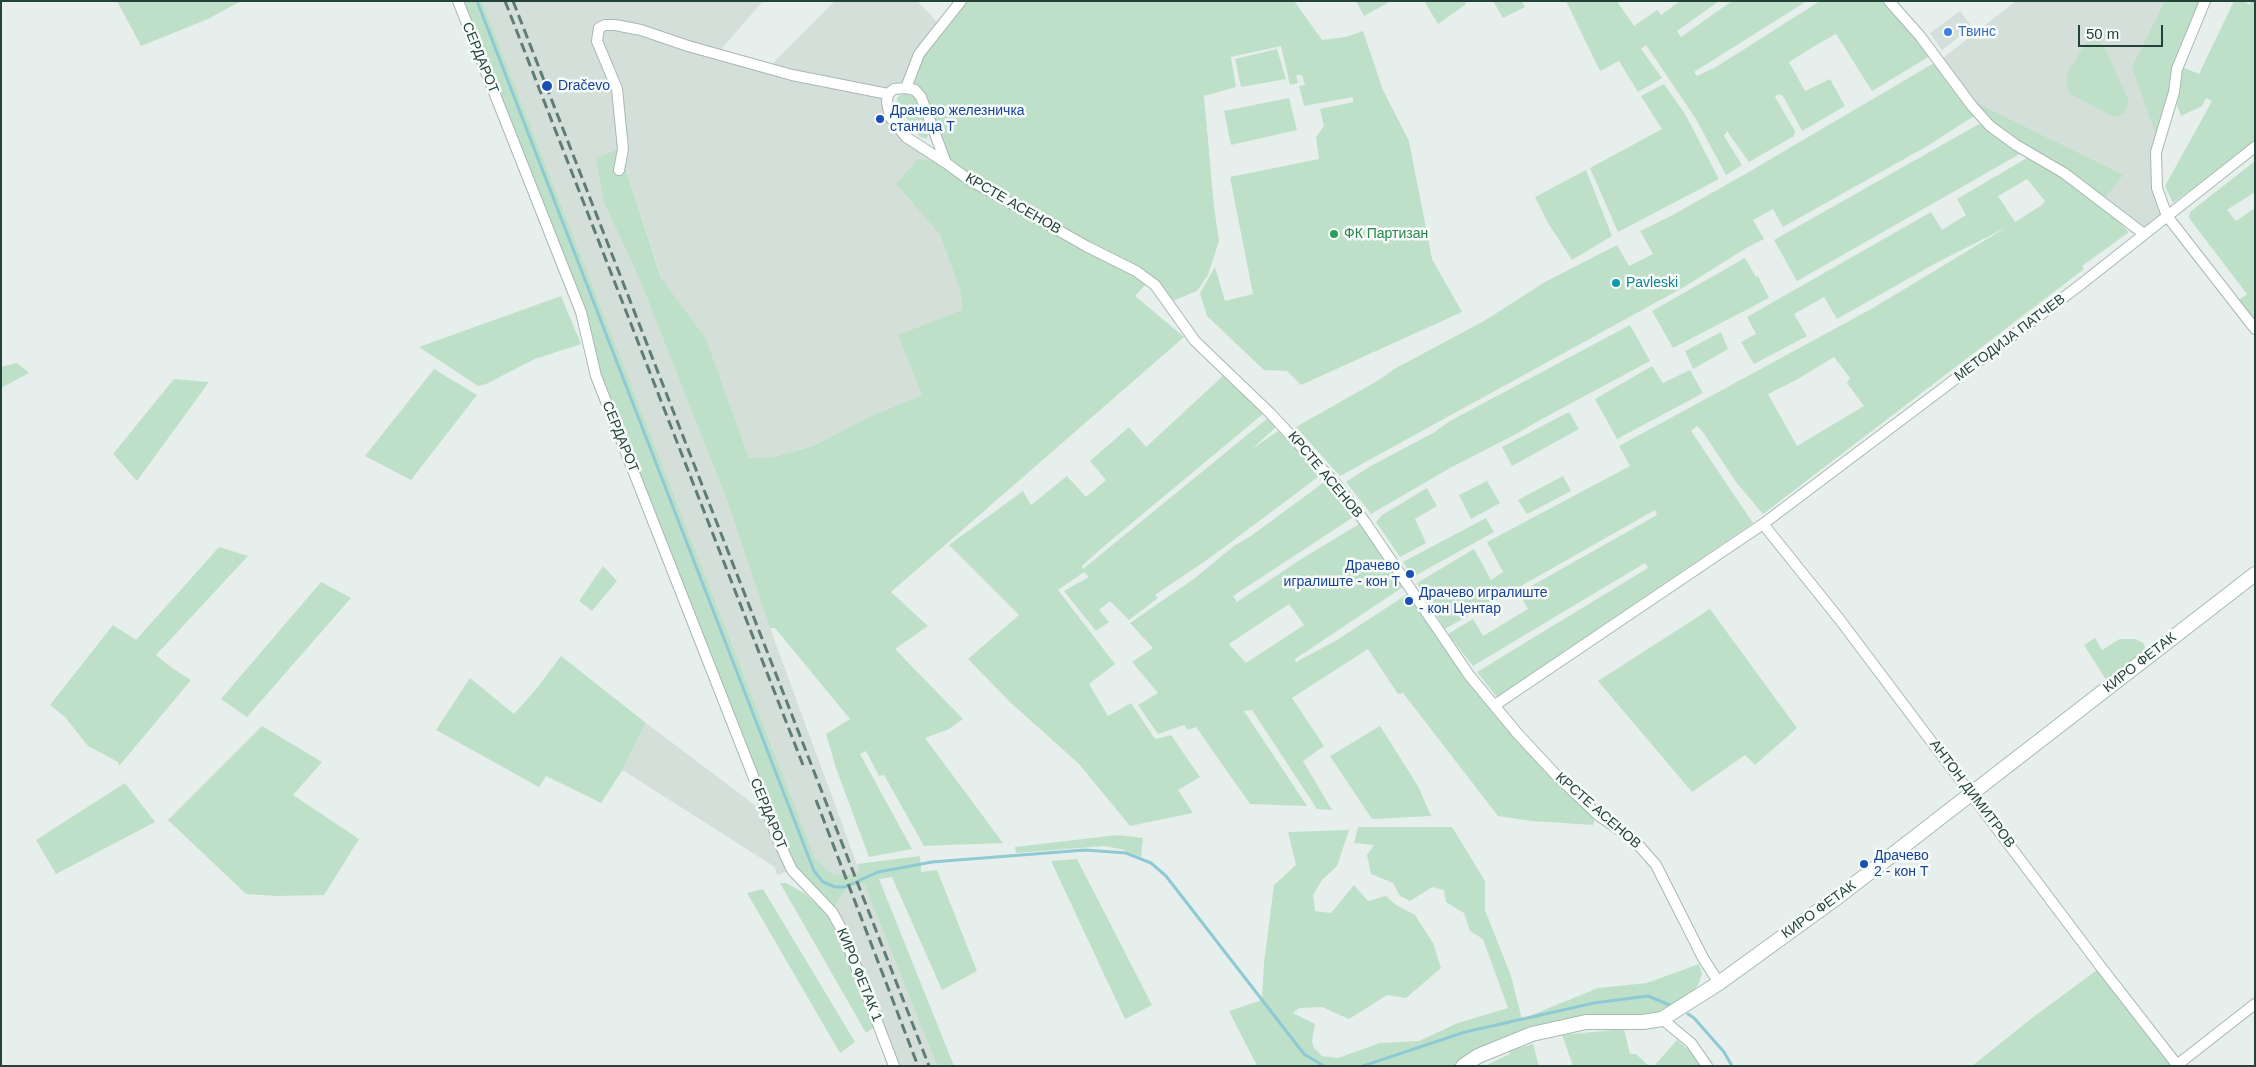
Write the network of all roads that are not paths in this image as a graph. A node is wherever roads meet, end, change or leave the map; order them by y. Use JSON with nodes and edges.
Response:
{"nodes":[{"id":1,"x":458,"y":1,"type":"edge"},
{"id":2,"x":961,"y":1,"type":"edge"},
{"id":3,"x":1889,"y":1,"type":"edge"},
{"id":4,"x":2205,"y":1,"type":"edge"},
{"id":5,"x":906,"y":88,"type":"junction"},
{"id":6,"x":888,"y":94,"type":"junction"},
{"id":7,"x":2255,"y":147,"type":"edge"},
{"id":8,"x":946,"y":163,"type":"junction"},
{"id":9,"x":619,"y":170,"type":"dead end"},
{"id":10,"x":2168,"y":216,"type":"junction"},
{"id":11,"x":2144,"y":234,"type":"junction"},
{"id":12,"x":2255,"y":328,"type":"edge"},
{"id":13,"x":1763,"y":524,"type":"junction"},
{"id":14,"x":2255,"y":574,"type":"edge"},
{"id":15,"x":1495,"y":704,"type":"junction"},
{"id":16,"x":1972,"y":793,"type":"junction"},
{"id":17,"x":792,"y":870,"type":"joint"},
{"id":18,"x":1719,"y":983,"type":"junction"},
{"id":19,"x":2255,"y":1004,"type":"edge"},
{"id":20,"x":1662,"y":1019,"type":"junction"},
{"id":21,"x":2177,"y":1065,"type":"edge"},
{"id":22,"x":894,"y":1066,"type":"edge"},
{"id":23,"x":1462,"y":1066,"type":"edge"},
{"id":24,"x":1707,"y":1066,"type":"edge"}],
"edges":[{"from":1,"to":17,"type":"street","name":"СЕРДАРОТ"},
{"from":2,"to":5,"type":"street"},
{"from":3,"to":11,"type":"street"},
{"from":4,"to":10,"type":"street"},
{"from":5,"to":6,"type":"street"},
{"from":5,"to":8,"type":"street"},
{"from":6,"to":8,"type":"street","name":"КРСТЕ АСЕНОВ"},
{"from":6,"to":9,"type":"street"},
{"from":7,"to":10,"type":"street","name":"МЕТОДИЈА ПАТЧЕВ"},
{"from":8,"to":15,"type":"street","name":"КРСТЕ АСЕНОВ"},
{"from":10,"to":11,"type":"street","name":"МЕТОДИЈА ПАТЧЕВ"},
{"from":10,"to":12,"type":"street"},
{"from":11,"to":13,"type":"street","name":"МЕТОДИЈА ПАТЧЕВ"},
{"from":13,"to":15,"type":"street","name":"МЕТОДИЈА ПАТЧЕВ"},
{"from":13,"to":16,"type":"street","name":"АНТОН ДИМИТРОВ"},
{"from":14,"to":16,"type":"main road","name":"КИРО ФЕТАК"},
{"from":15,"to":18,"type":"street","name":"КРСТЕ АСЕНОВ"},
{"from":16,"to":18,"type":"main road","name":"КИРО ФЕТАК"},
{"from":16,"to":21,"type":"street","name":"АНТОН ДИМИТРОВ"},
{"from":17,"to":22,"type":"street","name":"КИРО ФЕТАК 1"},
{"from":18,"to":20,"type":"main road","name":"КИРО ФЕТАК"},
{"from":19,"to":21,"type":"street"},
{"from":20,"to":23,"type":"main road","name":"КИРО ФЕТАК"},
{"from":20,"to":24,"type":"street"}]}
